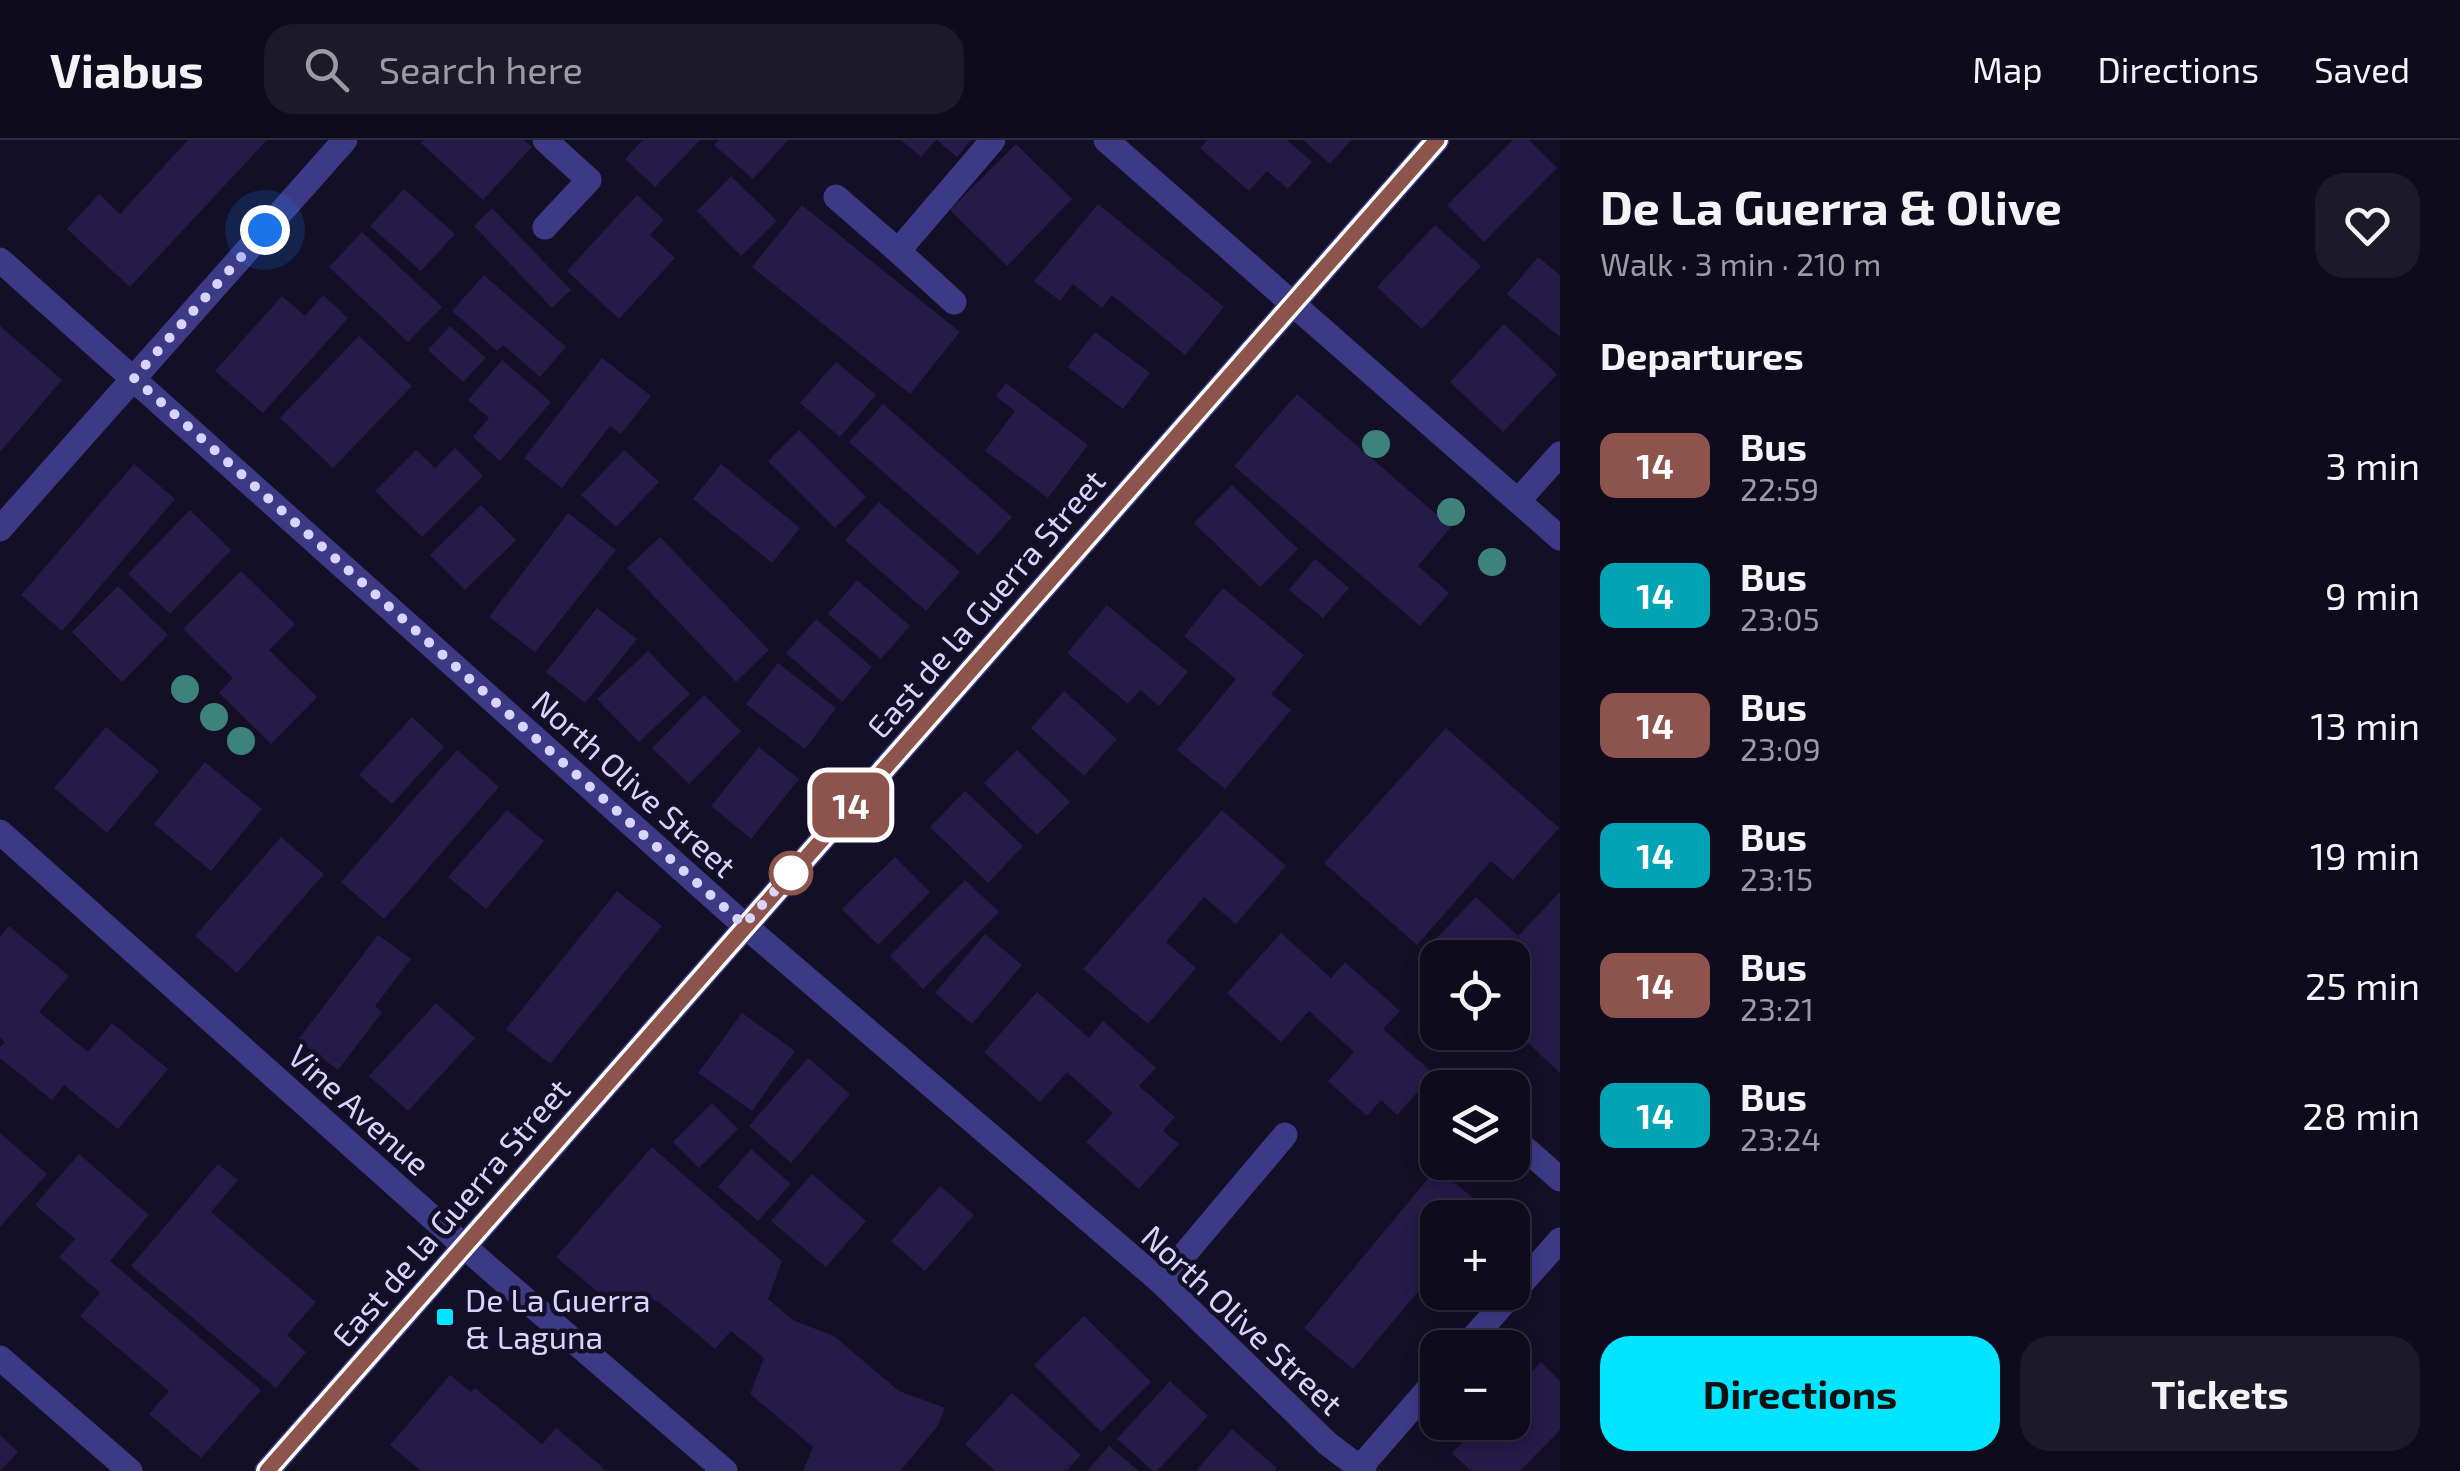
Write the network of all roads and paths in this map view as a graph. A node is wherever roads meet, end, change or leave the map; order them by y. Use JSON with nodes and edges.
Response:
{"nodes":[{"id":1,"x":345,"y":140,"type":"edge"},
{"id":2,"x":545,"y":140,"type":"edge"},
{"id":3,"x":993,"y":140,"type":"edge"},
{"id":4,"x":1106,"y":140,"type":"edge"},
{"id":5,"x":1437,"y":140,"type":"edge"},
{"id":6,"x":836,"y":197,"type":"dead end"},
{"id":7,"x":544,"y":228,"type":"dead end"},
{"id":8,"x":898,"y":252,"type":"junction"},
{"id":9,"x":0,"y":260,"type":"edge"},
{"id":10,"x":954,"y":302,"type":"dead end"},
{"id":11,"x":1292,"y":306,"type":"junction"},
{"id":12,"x":134,"y":378,"type":"junction"},
{"id":13,"x":1560,"y":454,"type":"edge"},
{"id":14,"x":1518,"y":501,"type":"junction"},
{"id":15,"x":0,"y":529,"type":"edge"},
{"id":16,"x":1560,"y":538,"type":"edge"},
{"id":17,"x":0,"y":832,"type":"edge"},
{"id":18,"x":744,"y":925,"type":"junction"},
{"id":19,"x":1286,"y":1135,"type":"dead end"},
{"id":20,"x":1530,"y":1153,"type":"edge"},
{"id":21,"x":1560,"y":1179,"type":"edge"},
{"id":22,"x":1560,"y":1240,"type":"edge"},
{"id":23,"x":464,"y":1246,"type":"junction"},
{"id":24,"x":1161,"y":1282,"type":"junction"},
{"id":25,"x":1480,"y":1330,"type":"edge"},
{"id":26,"x":0,"y":1358,"type":"edge"},
{"id":27,"x":1420,"y":1399,"type":"edge"},
{"id":28,"x":1360,"y":1470,"type":"edge"},
{"id":29,"x":130,"y":1471,"type":"edge"},
{"id":30,"x":267,"y":1471,"type":"edge"},
{"id":31,"x":725,"y":1471,"type":"edge"}],
"edges":[{"from":1,"to":12,"type":"street"},
{"from":2,"to":7,"type":"street"},
{"from":3,"to":8,"type":"street"},
{"from":4,"to":11,"type":"street"},
{"from":5,"to":11,"type":"street","name":"East de la Guerra Street"},
{"from":6,"to":8,"type":"street"},
{"from":8,"to":10,"type":"street"},
{"from":9,"to":12,"type":"street","name":"North Olive Street"},
{"from":11,"to":14,"type":"street"},
{"from":11,"to":18,"type":"street","name":"East de la Guerra Street"},
{"from":12,"to":15,"type":"street"},
{"from":12,"to":18,"type":"street","name":"North Olive Street"},
{"from":13,"to":14,"type":"street"},
{"from":14,"to":16,"type":"street"},
{"from":17,"to":23,"type":"street","name":"Vine Avenue"},
{"from":18,"to":23,"type":"street","name":"East de la Guerra Street"},
{"from":18,"to":24,"type":"street","name":"North Olive Street"},
{"from":19,"to":24,"type":"street"},
{"from":20,"to":21,"type":"street"},
{"from":22,"to":25,"type":"street"},
{"from":23,"to":30,"type":"street","name":"East de la Guerra Street"},
{"from":23,"to":31,"type":"street","name":"Vine Avenue"},
{"from":24,"to":28,"type":"street","name":"North Olive Street"},
{"from":26,"to":29,"type":"street"},
{"from":27,"to":28,"type":"street"}]}
